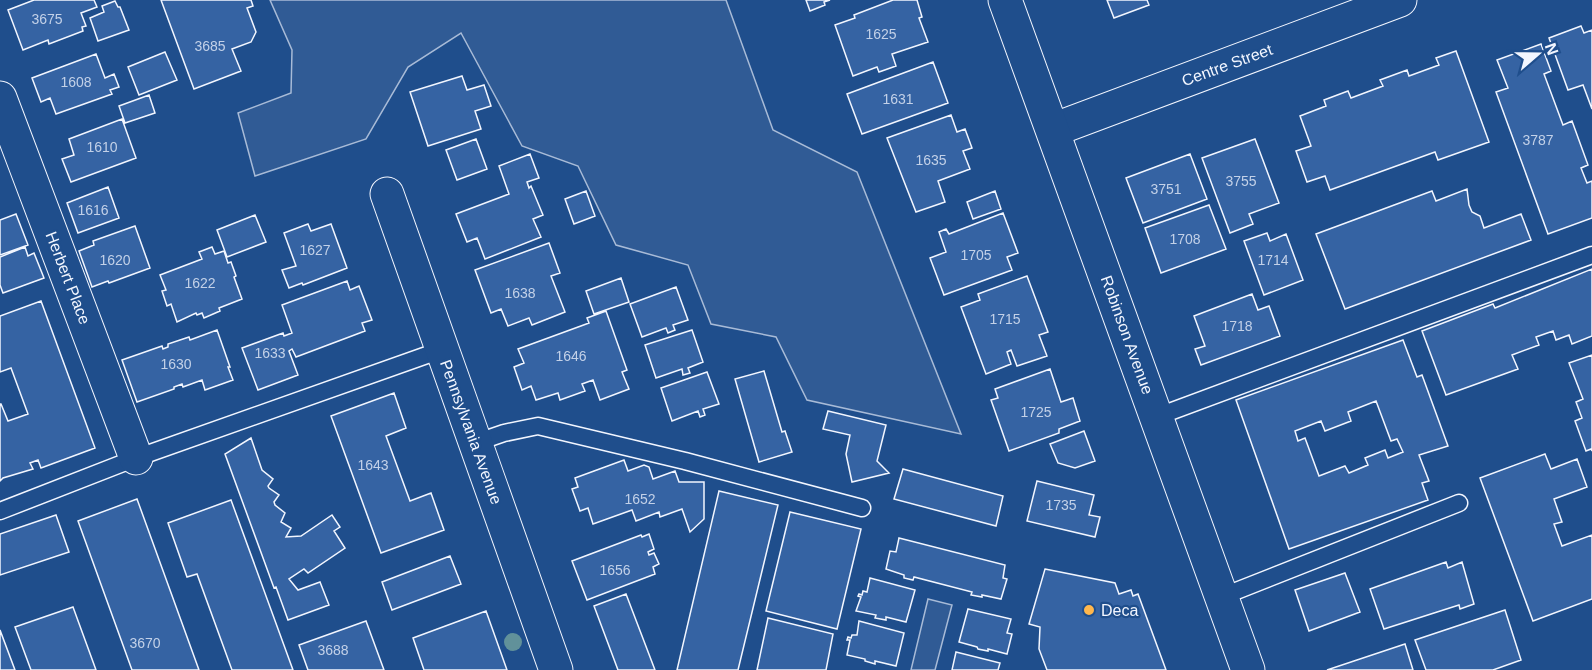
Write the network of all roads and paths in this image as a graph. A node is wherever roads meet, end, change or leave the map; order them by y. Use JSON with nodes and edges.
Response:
{"nodes":[{"id":1,"x":1005,"y":0,"type":"edge"},
{"id":2,"x":1400,"y":0,"type":"edge"},
{"id":3,"x":0,"y":98,"type":"edge"},
{"id":4,"x":1053,"y":130,"type":"junction"},
{"id":5,"x":387,"y":194,"type":"dead end"},
{"id":6,"x":1592,"y":255,"type":"edge"},
{"id":7,"x":441,"y":350,"type":"junction"},
{"id":8,"x":1156,"y":417,"type":"junction"},
{"id":9,"x":475,"y":443,"type":"junction"},
{"id":10,"x":136,"y":458,"type":"junction"},
{"id":11,"x":1459,"y":503,"type":"dead end"},
{"id":12,"x":862,"y":508,"type":"dead end"},
{"id":13,"x":0,"y":511,"type":"edge"},
{"id":14,"x":1221,"y":597,"type":"junction"},
{"id":15,"x":556,"y":670,"type":"edge"},
{"id":16,"x":1248,"y":670,"type":"edge"}],
"edges":[{"from":1,"to":4,"type":"street","name":"Robinson Avenue"},
{"from":2,"to":4,"type":"street","name":"Centre Street"},
{"from":3,"to":10,"type":"street","name":"Herbert Place"},
{"from":4,"to":8,"type":"street","name":"Robinson Avenue"},
{"from":5,"to":7,"type":"street","name":"Pennsylvania Avenue"},
{"from":6,"to":8,"type":"lane"},
{"from":7,"to":9,"type":"street","name":"Pennsylvania Avenue"},
{"from":7,"to":10,"type":"lane"},
{"from":8,"to":14,"type":"street","name":"Robinson Avenue"},
{"from":9,"to":12,"type":"lane"},
{"from":9,"to":15,"type":"street","name":"Pennsylvania Avenue"},
{"from":10,"to":13,"type":"lane"},
{"from":11,"to":14,"type":"lane"},
{"from":14,"to":16,"type":"street","name":"Robinson Avenue"}]}
